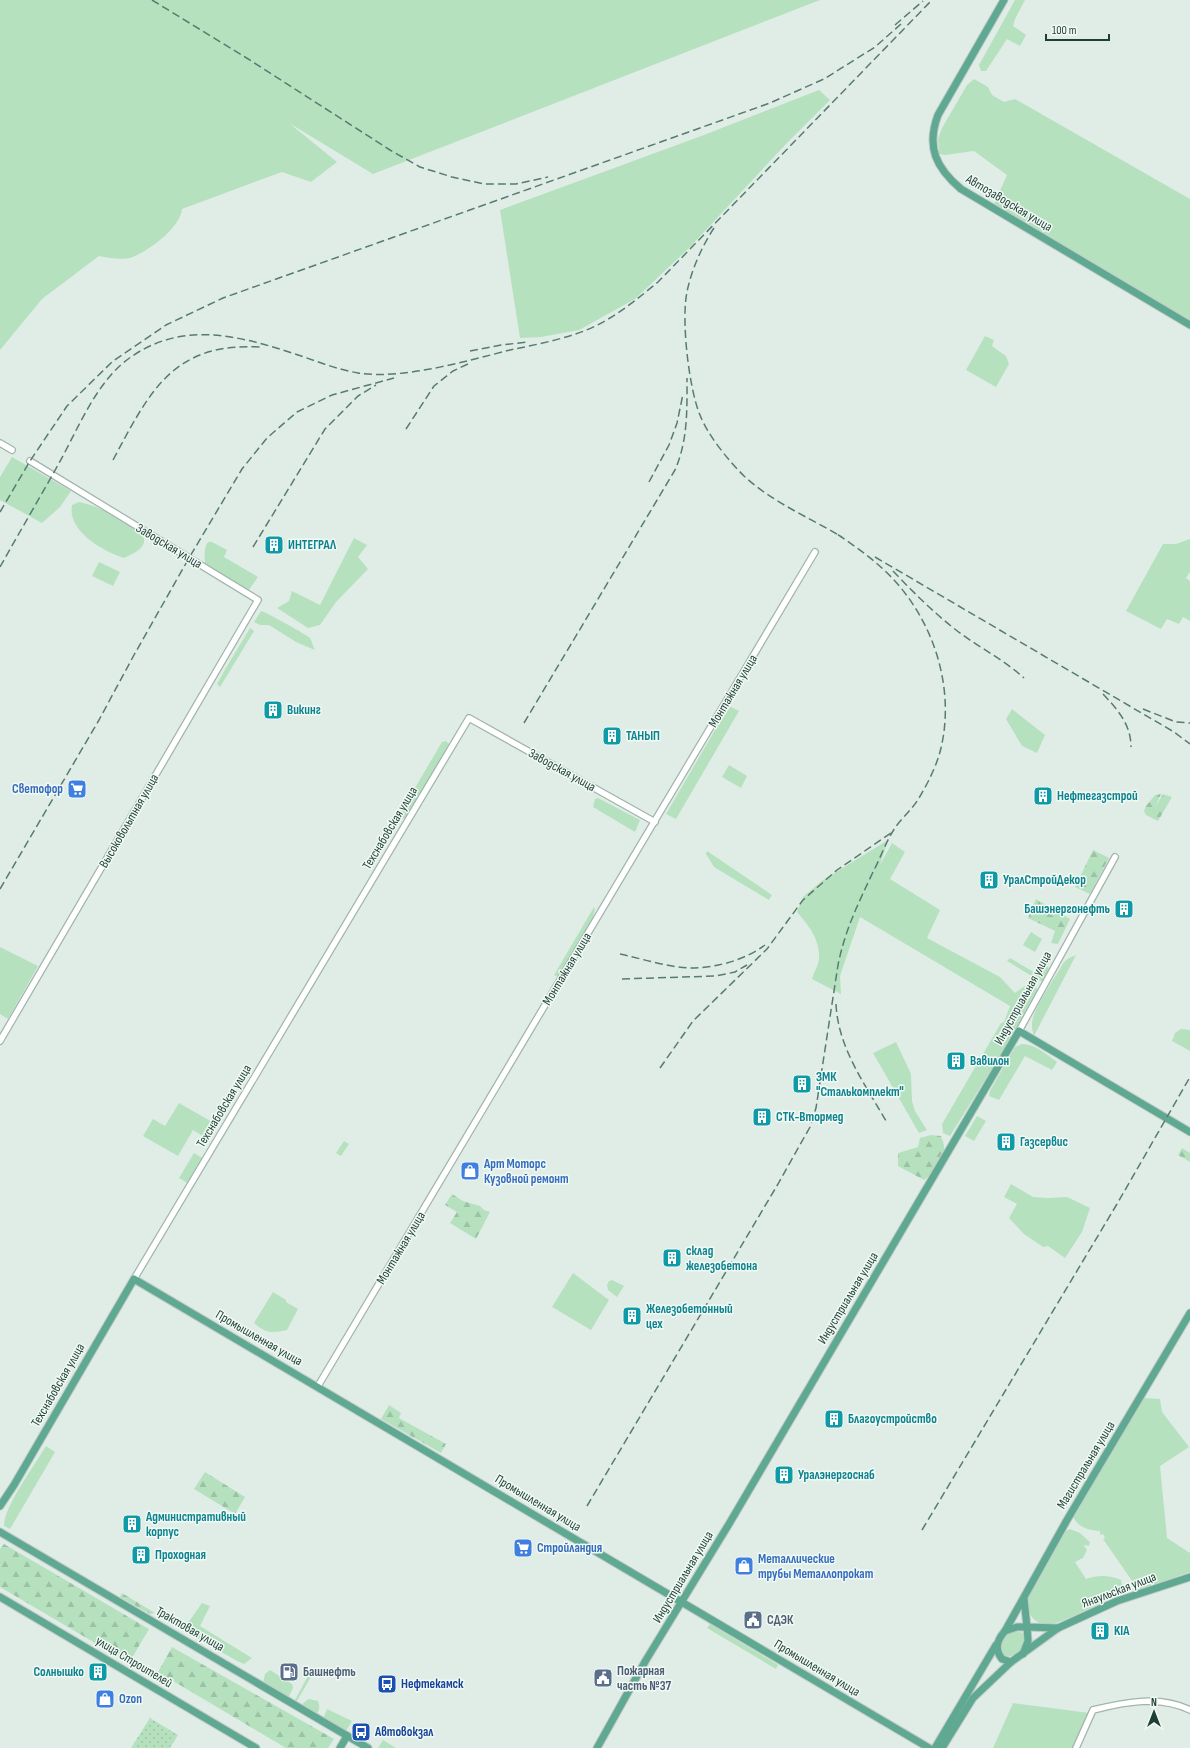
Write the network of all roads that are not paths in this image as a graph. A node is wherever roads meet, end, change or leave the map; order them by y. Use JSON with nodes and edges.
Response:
{"nodes":[{"id":1,"x":1004,"y":0,"type":"edge"},
{"id":2,"x":1190,"y":325,"type":"edge"},
{"id":3,"x":0,"y":443,"type":"edge"},
{"id":4,"x":12,"y":450,"type":"dead end"},
{"id":5,"x":30,"y":461,"type":"dead end"},
{"id":6,"x":815,"y":552,"type":"dead end"},
{"id":7,"x":258,"y":600,"type":"joint"},
{"id":8,"x":468,"y":718,"type":"joint"},
{"id":9,"x":655,"y":822,"type":"junction"},
{"id":10,"x":1115,"y":858,"type":"dead end"},
{"id":11,"x":1019,"y":1031,"type":"junction"},
{"id":12,"x":0,"y":1041,"type":"edge"},
{"id":13,"x":1190,"y":1132,"type":"edge"},
{"id":14,"x":134,"y":1279,"type":"junction"},
{"id":15,"x":1190,"y":1313,"type":"edge"},
{"id":16,"x":318,"y":1386,"type":"junction"},
{"id":17,"x":0,"y":1506,"type":"edge"},
{"id":18,"x":0,"y":1527,"type":"edge"},
{"id":19,"x":0,"y":1532,"type":"edge"},
{"id":20,"x":0,"y":1538,"type":"edge"},
{"id":21,"x":9,"y":1538,"type":"junction"},
{"id":22,"x":1190,"y":1578,"type":"edge"},
{"id":23,"x":1024,"y":1596,"type":"junction"},
{"id":24,"x":0,"y":1597,"type":"edge"},
{"id":25,"x":682,"y":1603,"type":"junction"},
{"id":26,"x":1027,"y":1628,"type":"junction"},
{"id":27,"x":1058,"y":1628,"type":"junction"},
{"id":28,"x":1005,"y":1631,"type":"junction"},
{"id":29,"x":996,"y":1645,"type":"junction"},
{"id":30,"x":1023,"y":1654,"type":"junction"},
{"id":31,"x":1012,"y":1662,"type":"junction"},
{"id":32,"x":1190,"y":1710,"type":"edge"},
{"id":33,"x":348,"y":1736,"type":"junction"},
{"id":34,"x":256,"y":1748,"type":"edge"},
{"id":35,"x":340,"y":1748,"type":"edge"},
{"id":36,"x":367,"y":1748,"type":"edge"},
{"id":37,"x":597,"y":1748,"type":"edge"},
{"id":38,"x":929,"y":1748,"type":"edge"},
{"id":39,"x":935,"y":1748,"type":"edge"},
{"id":40,"x":942,"y":1748,"type":"edge"},
{"id":41,"x":1076,"y":1748,"type":"edge"}],
"edges":[{"from":1,"to":2,"type":"main road","name":"Автозаводская улица"},
{"from":3,"to":4,"type":"street"},
{"from":5,"to":7,"type":"street","name":"Заводская улица"},
{"from":6,"to":9,"type":"street","name":"Монтажная улица"},
{"from":7,"to":12,"type":"street","name":"Высоковольтная улица"},
{"from":8,"to":9,"type":"street","name":"Заводская улица"},
{"from":8,"to":14,"type":"street","name":"Техснабовская улица"},
{"from":9,"to":16,"type":"street","name":"Монтажная улица"},
{"from":10,"to":11,"type":"street","name":"Индустриальная улица"},
{"from":11,"to":13,"type":"main road"},
{"from":11,"to":25,"type":"main road","name":"Индустриальная улица"},
{"from":14,"to":16,"type":"main road","name":"Промышленная улица"},
{"from":14,"to":17,"type":"main road","name":"Техснабовская улица"},
{"from":15,"to":23,"type":"main road","name":"Магистральная улица"},
{"from":16,"to":25,"type":"main road","name":"Промышленная улица"},
{"from":18,"to":21,"type":"main road"},
{"from":19,"to":21,"type":"main road","name":"Трактовая улица"},
{"from":20,"to":21,"type":"main road"},
{"from":21,"to":33,"type":"main road","name":"Трактовая улица"},
{"from":22,"to":27,"type":"main road","name":"Янаульская улица"},
{"from":23,"to":26,"type":"main road"},
{"from":23,"to":28,"type":"main road","name":"Магистральная улица"},
{"from":24,"to":34,"type":"main road","name":"улица Строителей"},
{"from":25,"to":37,"type":"main road","name":"Индустриальная улица"},
{"from":25,"to":38,"type":"main road","name":"Промышленная улица"},
{"from":26,"to":27,"type":"main road"},
{"from":26,"to":28,"type":"main road"},
{"from":26,"to":30,"type":"main road"},
{"from":27,"to":30,"type":"main road"},
{"from":28,"to":29,"type":"main road","name":"Магистральная улица"},
{"from":29,"to":31,"type":"main road"},
{"from":29,"to":39,"type":"main road","name":"Магистральная улица"},
{"from":30,"to":31,"type":"main road"},
{"from":31,"to":40,"type":"main road"},
{"from":32,"to":41,"type":"street"},
{"from":33,"to":35,"type":"main road"},
{"from":33,"to":36,"type":"main road","name":"Трактовая улица"}]}
